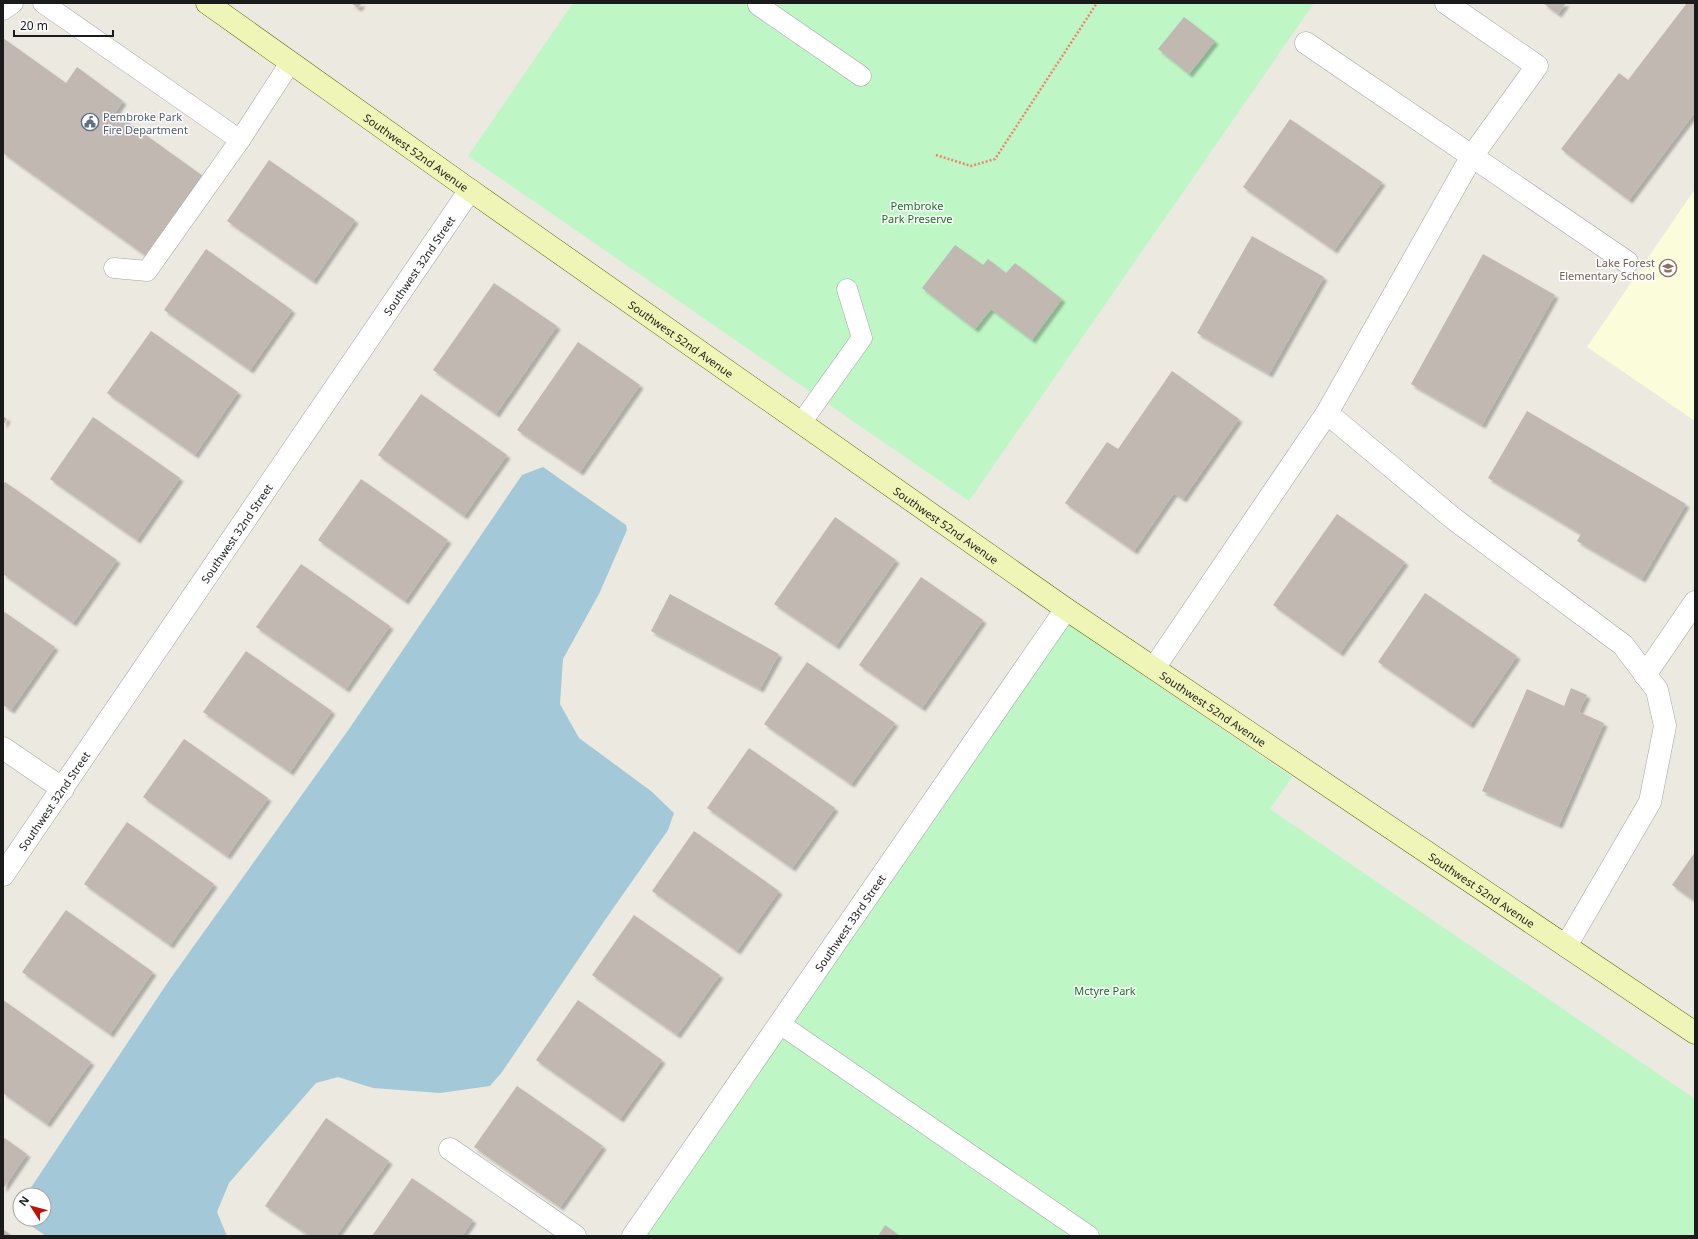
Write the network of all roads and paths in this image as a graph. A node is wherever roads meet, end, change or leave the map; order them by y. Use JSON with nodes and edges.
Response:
{"nodes":[{"id":1,"x":13,"y":3,"type":"edge"},
{"id":2,"x":43,"y":3,"type":"edge"},
{"id":3,"x":207,"y":3,"type":"edge"},
{"id":4,"x":1097,"y":3,"type":"edge"},
{"id":5,"x":1446,"y":3,"type":"edge"},
{"id":6,"x":758,"y":5,"type":"dead end"},
{"id":7,"x":3,"y":10,"type":"edge"},
{"id":8,"x":1306,"y":43,"type":"dead end"},
{"id":9,"x":290,"y":62,"type":"junction"},
{"id":10,"x":861,"y":76,"type":"dead end"},
{"id":11,"x":240,"y":140,"type":"junction"},
{"id":12,"x":936,"y":155,"type":"dead end"},
{"id":13,"x":1472,"y":156,"type":"junction"},
{"id":14,"x":470,"y":190,"type":"junction"},
{"id":15,"x":1627,"y":262,"type":"dead end"},
{"id":16,"x":114,"y":268,"type":"dead end"},
{"id":17,"x":847,"y":289,"type":"dead end"},
{"id":18,"x":1327,"y":413,"type":"junction"},
{"id":19,"x":801,"y":423,"type":"junction"},
{"id":20,"x":1695,"y":602,"type":"edge"},
{"id":21,"x":1066,"y":608,"type":"junction"},
{"id":22,"x":1154,"y":668,"type":"junction"},
{"id":23,"x":1645,"y":675,"type":"junction"},
{"id":24,"x":3,"y":748,"type":"edge"},
{"id":25,"x":63,"y":789,"type":"junction"},
{"id":26,"x":3,"y":875,"type":"edge"},
{"id":27,"x":1566,"y":946,"type":"junction"},
{"id":28,"x":780,"y":1024,"type":"junction"},
{"id":29,"x":1695,"y":1033,"type":"edge"},
{"id":30,"x":450,"y":1149,"type":"dead end"},
{"id":31,"x":575,"y":1236,"type":"edge"},
{"id":32,"x":633,"y":1236,"type":"edge"},
{"id":33,"x":1089,"y":1236,"type":"edge"}],
"edges":[{"from":1,"to":7,"type":"lane"},
{"from":2,"to":11,"type":"lane"},
{"from":3,"to":9,"type":"street","name":"Southwest 52nd Avenue"},
{"from":4,"to":12,"type":"path"},
{"from":5,"to":13,"type":"street"},
{"from":6,"to":10,"type":"lane"},
{"from":8,"to":13,"type":"street"},
{"from":9,"to":11,"type":"lane"},
{"from":9,"to":14,"type":"street","name":"Southwest 52nd Avenue"},
{"from":11,"to":16,"type":"lane"},
{"from":13,"to":15,"type":"street"},
{"from":13,"to":18,"type":"street"},
{"from":14,"to":19,"type":"street","name":"Southwest 52nd Avenue"},
{"from":14,"to":25,"type":"street","name":"Southwest 32nd Street"},
{"from":17,"to":19,"type":"lane"},
{"from":18,"to":22,"type":"street"},
{"from":18,"to":23,"type":"street"},
{"from":19,"to":21,"type":"street","name":"Southwest 52nd Avenue"},
{"from":20,"to":23,"type":"street"},
{"from":21,"to":22,"type":"street","name":"Southwest 52nd Avenue"},
{"from":21,"to":28,"type":"street","name":"Southwest 33rd Street"},
{"from":22,"to":27,"type":"street","name":"Southwest 52nd Avenue"},
{"from":23,"to":27,"type":"street"},
{"from":24,"to":25,"type":"street"},
{"from":25,"to":26,"type":"street","name":"Southwest 32nd Street"},
{"from":27,"to":29,"type":"street","name":"Southwest 52nd Avenue"},
{"from":28,"to":32,"type":"street","name":"Southwest 33rd Street"},
{"from":28,"to":33,"type":"lane"},
{"from":30,"to":31,"type":"street"}]}
